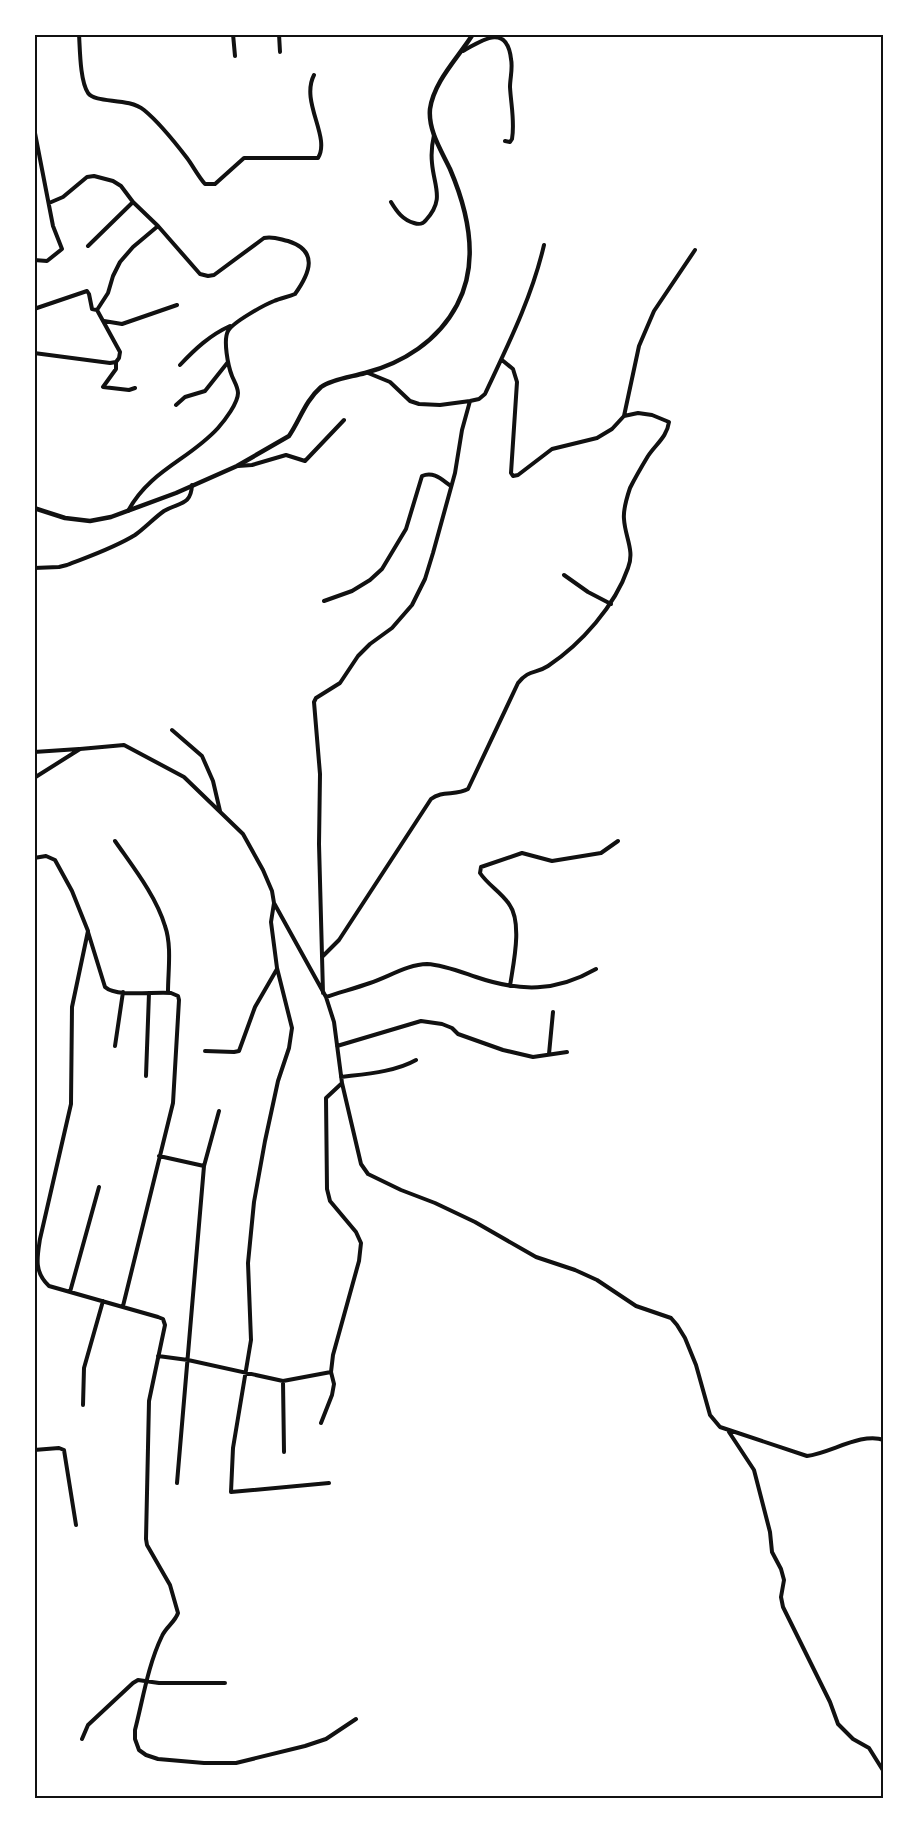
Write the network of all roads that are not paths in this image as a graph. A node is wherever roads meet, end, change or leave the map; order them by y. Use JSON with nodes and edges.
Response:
{"nodes":[{"id":1,"x":79,"y":34,"type":"edge"},
{"id":2,"x":233,"y":34,"type":"edge"},
{"id":3,"x":279,"y":34,"type":"edge"},
{"id":4,"x":473,"y":34,"type":"edge"},
{"id":5,"x":462,"y":51,"type":"junction"},
{"id":6,"x":280,"y":52,"type":"dead end"},
{"id":7,"x":235,"y":56,"type":"dead end"},
{"id":8,"x":314,"y":75,"type":"dead end"},
{"id":9,"x":34,"y":128,"type":"edge"},
{"id":10,"x":434,"y":135,"type":"junction"},
{"id":11,"x":505,"y":141,"type":"dead end"},
{"id":12,"x":133,"y":202,"type":"junction"},
{"id":13,"x":391,"y":202,"type":"dead end"},
{"id":14,"x":49,"y":203,"type":"junction"},
{"id":15,"x":158,"y":226,"type":"junction"},
{"id":16,"x":544,"y":245,"type":"dead end"},
{"id":17,"x":88,"y":246,"type":"dead end"},
{"id":18,"x":695,"y":250,"type":"dead end"},
{"id":19,"x":34,"y":260,"type":"edge"},
{"id":20,"x":177,"y":305,"type":"dead end"},
{"id":21,"x":34,"y":309,"type":"edge"},
{"id":22,"x":97,"y":310,"type":"junction"},
{"id":23,"x":103,"y":321,"type":"junction"},
{"id":24,"x":234,"y":324,"type":"junction"},
{"id":25,"x":34,"y":353,"type":"edge"},
{"id":26,"x":502,"y":360,"type":"junction"},
{"id":27,"x":116,"y":362,"type":"junction"},
{"id":28,"x":229,"y":362,"type":"junction"},
{"id":29,"x":180,"y":365,"type":"dead end"},
{"id":30,"x":367,"y":373,"type":"junction"},
{"id":31,"x":135,"y":388,"type":"dead end"},
{"id":32,"x":470,"y":401,"type":"junction"},
{"id":33,"x":176,"y":405,"type":"dead end"},
{"id":34,"x":624,"y":416,"type":"junction"},
{"id":35,"x":344,"y":420,"type":"dead end"},
{"id":36,"x":237,"y":466,"type":"junction"},
{"id":37,"x":192,"y":485,"type":"junction"},
{"id":38,"x":451,"y":486,"type":"junction"},
{"id":39,"x":34,"y":508,"type":"edge"},
{"id":40,"x":127,"y":512,"type":"junction"},
{"id":41,"x":34,"y":568,"type":"edge"},
{"id":42,"x":564,"y":575,"type":"dead end"},
{"id":43,"x":324,"y":601,"type":"dead end"},
{"id":44,"x":611,"y":604,"type":"junction"},
{"id":45,"x":172,"y":730,"type":"dead end"},
{"id":46,"x":80,"y":749,"type":"junction"},
{"id":47,"x":34,"y":752,"type":"edge"},
{"id":48,"x":34,"y":778,"type":"edge"},
{"id":49,"x":220,"y":812,"type":"junction"},
{"id":50,"x":115,"y":841,"type":"dead end"},
{"id":51,"x":618,"y":841,"type":"dead end"},
{"id":52,"x":34,"y":858,"type":"edge"},
{"id":53,"x":274,"y":903,"type":"junction"},
{"id":54,"x":88,"y":932,"type":"junction"},
{"id":55,"x":323,"y":956,"type":"junction"},
{"id":56,"x":277,"y":968,"type":"junction"},
{"id":57,"x":596,"y":969,"type":"dead end"},
{"id":58,"x":510,"y":986,"type":"junction"},
{"id":59,"x":123,"y":992,"type":"junction"},
{"id":60,"x":168,"y":992,"type":"junction"},
{"id":61,"x":149,"y":993,"type":"junction"},
{"id":62,"x":325,"y":995,"type":"junction"},
{"id":63,"x":553,"y":1012,"type":"dead end"},
{"id":64,"x":115,"y":1046,"type":"dead end"},
{"id":65,"x":337,"y":1046,"type":"junction"},
{"id":66,"x":205,"y":1051,"type":"dead end"},
{"id":67,"x":567,"y":1052,"type":"dead end"},
{"id":68,"x":549,"y":1054,"type":"junction"},
{"id":69,"x":416,"y":1060,"type":"dead end"},
{"id":70,"x":146,"y":1076,"type":"dead end"},
{"id":71,"x":341,"y":1077,"type":"junction"},
{"id":72,"x":342,"y":1083,"type":"junction"},
{"id":73,"x":219,"y":1110,"type":"dead end"},
{"id":74,"x":159,"y":1156,"type":"junction"},
{"id":75,"x":204,"y":1167,"type":"junction"},
{"id":76,"x":99,"y":1187,"type":"dead end"},
{"id":77,"x":37,"y":1261,"type":"junction"},
{"id":78,"x":34,"y":1266,"type":"edge"},
{"id":79,"x":70,"y":1292,"type":"junction"},
{"id":80,"x":104,"y":1301,"type":"junction"},
{"id":81,"x":123,"y":1306,"type":"junction"},
{"id":82,"x":158,"y":1356,"type":"junction"},
{"id":83,"x":188,"y":1360,"type":"junction"},
{"id":84,"x":331,"y":1372,"type":"junction"},
{"id":85,"x":244,"y":1373,"type":"junction"},
{"id":86,"x":283,"y":1381,"type":"junction"},
{"id":87,"x":83,"y":1405,"type":"dead end"},
{"id":88,"x":321,"y":1423,"type":"dead end"},
{"id":89,"x":729,"y":1431,"type":"junction"},
{"id":90,"x":884,"y":1440,"type":"edge"},
{"id":91,"x":34,"y":1450,"type":"edge"},
{"id":92,"x":284,"y":1452,"type":"dead end"},
{"id":93,"x":177,"y":1483,"type":"dead end"},
{"id":94,"x":329,"y":1483,"type":"dead end"},
{"id":95,"x":76,"y":1525,"type":"dead end"},
{"id":96,"x":147,"y":1681,"type":"junction"},
{"id":97,"x":225,"y":1683,"type":"dead end"},
{"id":98,"x":356,"y":1719,"type":"dead end"},
{"id":99,"x":82,"y":1739,"type":"dead end"},
{"id":100,"x":884,"y":1772,"type":"edge"}],
"edges":[{"from":1,"to":8,"type":"street"},
{"from":2,"to":7,"type":"street"},
{"from":3,"to":6,"type":"street"},
{"from":4,"to":5,"type":"street"},
{"from":5,"to":10,"type":"street"},
{"from":5,"to":11,"type":"street"},
{"from":9,"to":14,"type":"street"},
{"from":10,"to":13,"type":"street"},
{"from":10,"to":30,"type":"street"},
{"from":12,"to":14,"type":"street"},
{"from":12,"to":15,"type":"street"},
{"from":12,"to":17,"type":"street"},
{"from":14,"to":19,"type":"street"},
{"from":15,"to":22,"type":"street"},
{"from":15,"to":24,"type":"street"},
{"from":16,"to":26,"type":"street"},
{"from":18,"to":34,"type":"street"},
{"from":20,"to":23,"type":"street"},
{"from":21,"to":22,"type":"street"},
{"from":22,"to":23,"type":"street"},
{"from":23,"to":27,"type":"street"},
{"from":24,"to":28,"type":"street"},
{"from":24,"to":29,"type":"street"},
{"from":25,"to":27,"type":"street"},
{"from":26,"to":32,"type":"street"},
{"from":26,"to":34,"type":"street"},
{"from":27,"to":31,"type":"street"},
{"from":28,"to":33,"type":"street"},
{"from":28,"to":40,"type":"street"},
{"from":30,"to":32,"type":"street"},
{"from":30,"to":36,"type":"street"},
{"from":32,"to":38,"type":"street"},
{"from":34,"to":44,"type":"street"},
{"from":35,"to":36,"type":"street"},
{"from":36,"to":37,"type":"street"},
{"from":37,"to":40,"type":"street"},
{"from":37,"to":41,"type":"street"},
{"from":38,"to":43,"type":"street"},
{"from":38,"to":55,"type":"street"},
{"from":39,"to":40,"type":"street"},
{"from":42,"to":44,"type":"street"},
{"from":44,"to":55,"type":"street"},
{"from":45,"to":49,"type":"street"},
{"from":46,"to":47,"type":"street"},
{"from":46,"to":48,"type":"street"},
{"from":46,"to":49,"type":"street"},
{"from":49,"to":53,"type":"street"},
{"from":50,"to":60,"type":"street"},
{"from":51,"to":58,"type":"street"},
{"from":52,"to":54,"type":"street"},
{"from":53,"to":56,"type":"street"},
{"from":53,"to":62,"type":"street"},
{"from":54,"to":59,"type":"street"},
{"from":54,"to":77,"type":"street"},
{"from":55,"to":62,"type":"street"},
{"from":56,"to":66,"type":"street"},
{"from":56,"to":85,"type":"street"},
{"from":57,"to":58,"type":"street"},
{"from":58,"to":62,"type":"street"},
{"from":59,"to":61,"type":"street"},
{"from":59,"to":64,"type":"street"},
{"from":60,"to":61,"type":"street"},
{"from":60,"to":74,"type":"street"},
{"from":61,"to":70,"type":"street"},
{"from":62,"to":65,"type":"street"},
{"from":63,"to":68,"type":"street"},
{"from":65,"to":68,"type":"street"},
{"from":65,"to":71,"type":"street"},
{"from":67,"to":68,"type":"street"},
{"from":69,"to":71,"type":"street"},
{"from":71,"to":72,"type":"street"},
{"from":72,"to":84,"type":"street"},
{"from":72,"to":89,"type":"street"},
{"from":73,"to":75,"type":"street"},
{"from":74,"to":75,"type":"street"},
{"from":74,"to":81,"type":"street"},
{"from":75,"to":83,"type":"street"},
{"from":76,"to":79,"type":"street"},
{"from":77,"to":78,"type":"street"},
{"from":77,"to":79,"type":"street"},
{"from":79,"to":80,"type":"street"},
{"from":80,"to":81,"type":"street"},
{"from":80,"to":87,"type":"street"},
{"from":81,"to":82,"type":"street"},
{"from":82,"to":83,"type":"street"},
{"from":82,"to":96,"type":"street"},
{"from":83,"to":85,"type":"street"},
{"from":83,"to":93,"type":"street"},
{"from":84,"to":86,"type":"street"},
{"from":84,"to":88,"type":"street"},
{"from":85,"to":86,"type":"street"},
{"from":85,"to":94,"type":"street"},
{"from":86,"to":92,"type":"street"},
{"from":89,"to":90,"type":"street"},
{"from":89,"to":100,"type":"street"},
{"from":91,"to":95,"type":"street"},
{"from":96,"to":97,"type":"street"},
{"from":96,"to":98,"type":"street"},
{"from":96,"to":99,"type":"street"}]}
